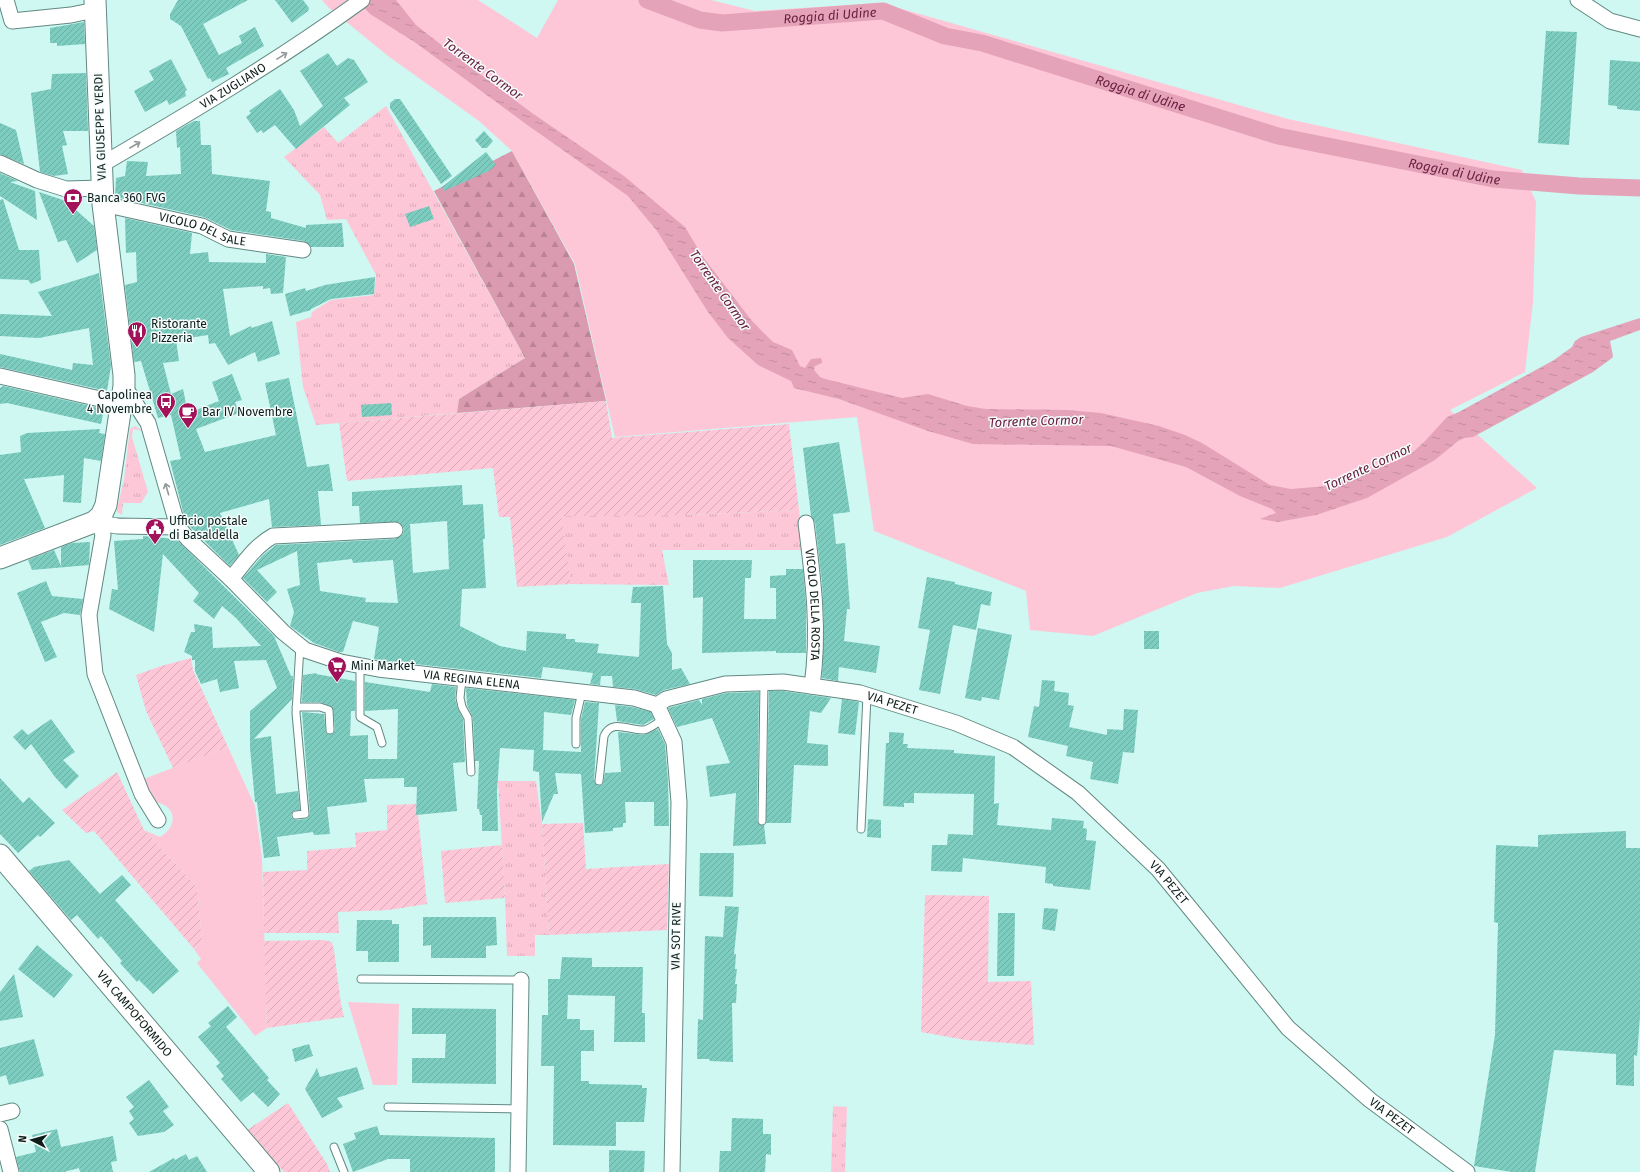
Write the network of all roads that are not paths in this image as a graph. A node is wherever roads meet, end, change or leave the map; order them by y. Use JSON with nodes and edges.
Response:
{"nodes":[{"id":1,"x":6,"y":0,"type":"edge"},
{"id":2,"x":362,"y":0,"type":"edge"},
{"id":3,"x":1578,"y":0,"type":"edge"},
{"id":4,"x":95,"y":5,"type":"edge"},
{"id":5,"x":1640,"y":29,"type":"edge"},
{"id":6,"x":0,"y":163,"type":"edge"},
{"id":7,"x":101,"y":165,"type":"junction"},
{"id":8,"x":103,"y":196,"type":"junction"},
{"id":9,"x":303,"y":250,"type":"dead end"},
{"id":10,"x":0,"y":376,"type":"edge"},
{"id":11,"x":123,"y":395,"type":"junction"},
{"id":12,"x":94,"y":522,"type":"junction"},
{"id":13,"x":806,"y":523,"type":"dead end"},
{"id":14,"x":178,"y":527,"type":"junction"},
{"id":15,"x":395,"y":530,"type":"dead end"},
{"id":16,"x":0,"y":558,"type":"edge"},
{"id":17,"x":231,"y":579,"type":"junction"},
{"id":18,"x":300,"y":645,"type":"junction"},
{"id":19,"x":360,"y":666,"type":"junction"},
{"id":20,"x":462,"y":679,"type":"junction"},
{"id":21,"x":764,"y":682,"type":"junction"},
{"id":22,"x":812,"y":686,"type":"junction"},
{"id":23,"x":582,"y":692,"type":"junction"},
{"id":24,"x":867,"y":695,"type":"junction"},
{"id":25,"x":657,"y":705,"type":"junction"},
{"id":26,"x":296,"y":707,"type":"junction"},
{"id":27,"x":664,"y":719,"type":"junction"},
{"id":28,"x":330,"y":730,"type":"dead end"},
{"id":29,"x":382,"y":743,"type":"dead end"},
{"id":30,"x":576,"y":744,"type":"dead end"},
{"id":31,"x":471,"y":772,"type":"dead end"},
{"id":32,"x":599,"y":781,"type":"dead end"},
{"id":33,"x":296,"y":815,"type":"dead end"},
{"id":34,"x":158,"y":820,"type":"dead end"},
{"id":35,"x":762,"y":821,"type":"dead end"},
{"id":36,"x":861,"y":828,"type":"dead end"},
{"id":37,"x":0,"y":855,"type":"edge"},
{"id":38,"x":361,"y":979,"type":"dead end"},
{"id":39,"x":521,"y":980,"type":"joint"},
{"id":40,"x":388,"y":1108,"type":"dead end"},
{"id":41,"x":520,"y":1109,"type":"junction"},
{"id":42,"x":0,"y":1129,"type":"edge"},
{"id":43,"x":334,"y":1148,"type":"dead end"},
{"id":44,"x":11,"y":1172,"type":"edge"},
{"id":45,"x":269,"y":1172,"type":"edge"},
{"id":46,"x":344,"y":1172,"type":"edge"},
{"id":47,"x":518,"y":1172,"type":"edge"},
{"id":48,"x":672,"y":1172,"type":"edge"},
{"id":49,"x":1467,"y":1172,"type":"edge"}],
"edges":[{"from":1,"to":4,"type":"street","name":"VIA GIUSEPPE VERDI"},
{"from":7,"to":2,"type":"street","name":"VIA ZUGLIANO","one_way":true},
{"from":3,"to":5,"type":"street"},
{"from":4,"to":7,"type":"main road","name":"VIA GIUSEPPE VERDI"},
{"from":6,"to":8,"type":"street","name":"VICOLO DEL SALE"},
{"from":7,"to":8,"type":"main road","name":"VIA GIUSEPPE VERDI"},
{"from":8,"to":9,"type":"street","name":"VICOLO DEL SALE"},
{"from":8,"to":11,"type":"main road","name":"VIA GIUSEPPE VERDI"},
{"from":10,"to":11,"type":"street"},
{"from":11,"to":12,"type":"main road","name":"VIA GIUSEPPE VERDI"},
{"from":14,"to":11,"type":"street","one_way":true},
{"from":12,"to":14,"type":"street"},
{"from":12,"to":16,"type":"main road"},
{"from":12,"to":34,"type":"street"},
{"from":13,"to":22,"type":"street","name":"VICOLO DELLA ROSTA"},
{"from":14,"to":17,"type":"street","name":"VIA REGINA ELENA"},
{"from":15,"to":17,"type":"street"},
{"from":17,"to":18,"type":"street","name":"VIA REGINA ELENA"},
{"from":18,"to":19,"type":"street","name":"VIA REGINA ELENA"},
{"from":18,"to":26,"type":"lane"},
{"from":19,"to":20,"type":"street","name":"VIA REGINA ELENA"},
{"from":19,"to":29,"type":"lane"},
{"from":20,"to":23,"type":"street","name":"VIA REGINA ELENA"},
{"from":20,"to":31,"type":"lane"},
{"from":21,"to":22,"type":"street"},
{"from":21,"to":25,"type":"street"},
{"from":21,"to":35,"type":"lane"},
{"from":22,"to":24,"type":"street","name":"VIA PEZET"},
{"from":23,"to":25,"type":"street","name":"VIA REGINA ELENA"},
{"from":23,"to":30,"type":"lane"},
{"from":24,"to":36,"type":"lane"},
{"from":24,"to":49,"type":"street","name":"VIA PEZET"},
{"from":25,"to":27,"type":"street","name":"VIA SOT RIVE"},
{"from":26,"to":28,"type":"lane"},
{"from":26,"to":33,"type":"lane"},
{"from":27,"to":32,"type":"lane"},
{"from":27,"to":48,"type":"street","name":"VIA SOT RIVE"},
{"from":37,"to":45,"type":"main road","name":"VIA CAMPOFORMIDO"},
{"from":38,"to":39,"type":"lane"},
{"from":39,"to":41,"type":"street"},
{"from":40,"to":41,"type":"lane"},
{"from":41,"to":47,"type":"street"},
{"from":42,"to":44,"type":"street"},
{"from":43,"to":46,"type":"lane"}]}
